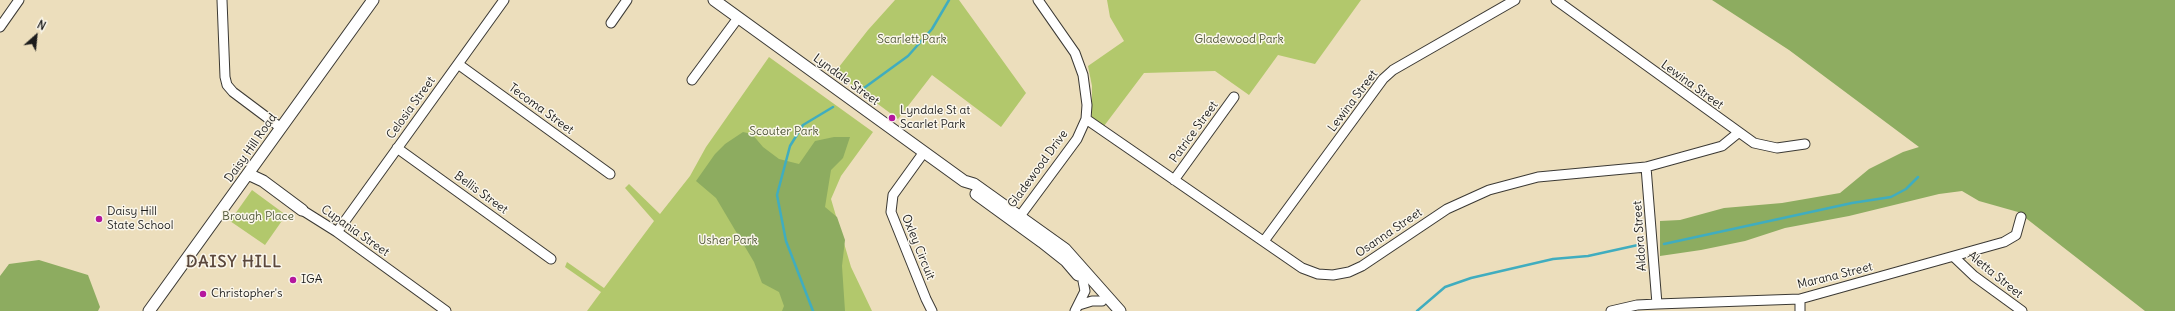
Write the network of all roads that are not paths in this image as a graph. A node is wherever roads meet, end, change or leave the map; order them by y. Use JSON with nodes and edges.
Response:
{"nodes":[{"id":1,"x":20,"y":0,"type":"edge"},
{"id":2,"x":222,"y":0,"type":"edge"},
{"id":3,"x":373,"y":0,"type":"edge"},
{"id":4,"x":504,"y":0,"type":"edge"},
{"id":5,"x":628,"y":0,"type":"edge"},
{"id":6,"x":714,"y":0,"type":"edge"},
{"id":7,"x":1038,"y":0,"type":"edge"},
{"id":8,"x":1515,"y":0,"type":"edge"},
{"id":9,"x":1556,"y":0,"type":"edge"},
{"id":10,"x":738,"y":18,"type":"junction"},
{"id":11,"x":611,"y":23,"type":"dead end"},
{"id":12,"x":0,"y":27,"type":"edge"},
{"id":13,"x":458,"y":64,"type":"junction"},
{"id":14,"x":692,"y":80,"type":"dead end"},
{"id":15,"x":1234,"y":98,"type":"dead end"},
{"id":16,"x":1086,"y":119,"type":"junction"},
{"id":17,"x":281,"y":128,"type":"junction"},
{"id":18,"x":1738,"y":133,"type":"junction"},
{"id":19,"x":1805,"y":144,"type":"dead end"},
{"id":20,"x":397,"y":148,"type":"junction"},
{"id":21,"x":924,"y":152,"type":"junction"},
{"id":22,"x":1646,"y":167,"type":"junction"},
{"id":23,"x":248,"y":174,"type":"junction"},
{"id":24,"x":610,"y":174,"type":"dead end"},
{"id":25,"x":1174,"y":180,"type":"junction"},
{"id":26,"x":302,"y":210,"type":"joint"},
{"id":27,"x":2021,"y":217,"type":"dead end"},
{"id":28,"x":1017,"y":219,"type":"junction"},
{"id":29,"x":338,"y":232,"type":"junction"},
{"id":30,"x":1264,"y":241,"type":"junction"},
{"id":31,"x":1954,"y":257,"type":"junction"},
{"id":32,"x":551,"y":259,"type":"dead end"},
{"id":33,"x":1083,"y":281,"type":"junction"},
{"id":34,"x":1800,"y":298,"type":"junction"},
{"id":35,"x":1102,"y":301,"type":"junction"},
{"id":36,"x":1657,"y":304,"type":"junction"},
{"id":37,"x":1077,"y":308,"type":"edge"},
{"id":38,"x":149,"y":311,"type":"edge"},
{"id":39,"x":446,"y":311,"type":"edge"},
{"id":40,"x":932,"y":311,"type":"edge"},
{"id":41,"x":1110,"y":311,"type":"edge"},
{"id":42,"x":1120,"y":311,"type":"edge"},
{"id":43,"x":1611,"y":311,"type":"edge"},
{"id":44,"x":1800,"y":311,"type":"edge"},
{"id":45,"x":2022,"y":311,"type":"edge"}],
"edges":[{"from":1,"to":12,"type":"street"},
{"from":2,"to":17,"type":"street"},
{"from":3,"to":17,"type":"street","name":"Daisy Hill Road"},
{"from":4,"to":13,"type":"street","name":"Celosia Street"},
{"from":5,"to":11,"type":"street"},
{"from":6,"to":10,"type":"street","name":"Lyndale Street"},
{"from":7,"to":16,"type":"street","name":"Gladewood Drive"},
{"from":8,"to":30,"type":"street","name":"Lewina Street"},
{"from":9,"to":18,"type":"street","name":"Lewina Street"},
{"from":10,"to":14,"type":"street"},
{"from":10,"to":21,"type":"street","name":"Lyndale Street"},
{"from":13,"to":20,"type":"street","name":"Celosia Street"},
{"from":13,"to":24,"type":"street","name":"Tecoma Street"},
{"from":15,"to":25,"type":"street","name":"Patrice Street"},
{"from":16,"to":25,"type":"street","name":"Osanna Street"},
{"from":16,"to":28,"type":"street","name":"Gladewood Drive"},
{"from":17,"to":23,"type":"street","name":"Daisy Hill Road"},
{"from":18,"to":19,"type":"street","name":"Lewina Street"},
{"from":18,"to":22,"type":"street","name":"Osanna Street"},
{"from":20,"to":29,"type":"street","name":"Celosia Street"},
{"from":20,"to":32,"type":"street","name":"Bellis Street"},
{"from":21,"to":28,"type":"street","name":"Lyndale Street"},
{"from":21,"to":40,"type":"street","name":"Oxley Circuit"},
{"from":22,"to":30,"type":"street","name":"Osanna Street"},
{"from":22,"to":36,"type":"street","name":"Aldora Street"},
{"from":23,"to":26,"type":"street","name":"Cupania Street"},
{"from":23,"to":38,"type":"street","name":"Daisy Hill Road"},
{"from":25,"to":30,"type":"street","name":"Osanna Street"},
{"from":26,"to":29,"type":"street","name":"Cupania Street"},
{"from":27,"to":31,"type":"street","name":"Marana Street"},
{"from":28,"to":33,"type":"street","name":"Lyndale Street"},
{"from":28,"to":42,"type":"street","name":"Lyndale Street"},
{"from":29,"to":39,"type":"street","name":"Cupania Street"},
{"from":31,"to":34,"type":"street","name":"Marana Street"},
{"from":31,"to":45,"type":"street","name":"Aletta Street"},
{"from":33,"to":35,"type":"street","name":"Lyndale Street"},
{"from":33,"to":37,"type":"street"},
{"from":34,"to":36,"type":"street","name":"Marana Street"},
{"from":34,"to":44,"type":"street"},
{"from":35,"to":37,"type":"street"},
{"from":35,"to":41,"type":"street","name":"Lyndale Street"},
{"from":36,"to":43,"type":"street","name":"Marana Street"}]}
